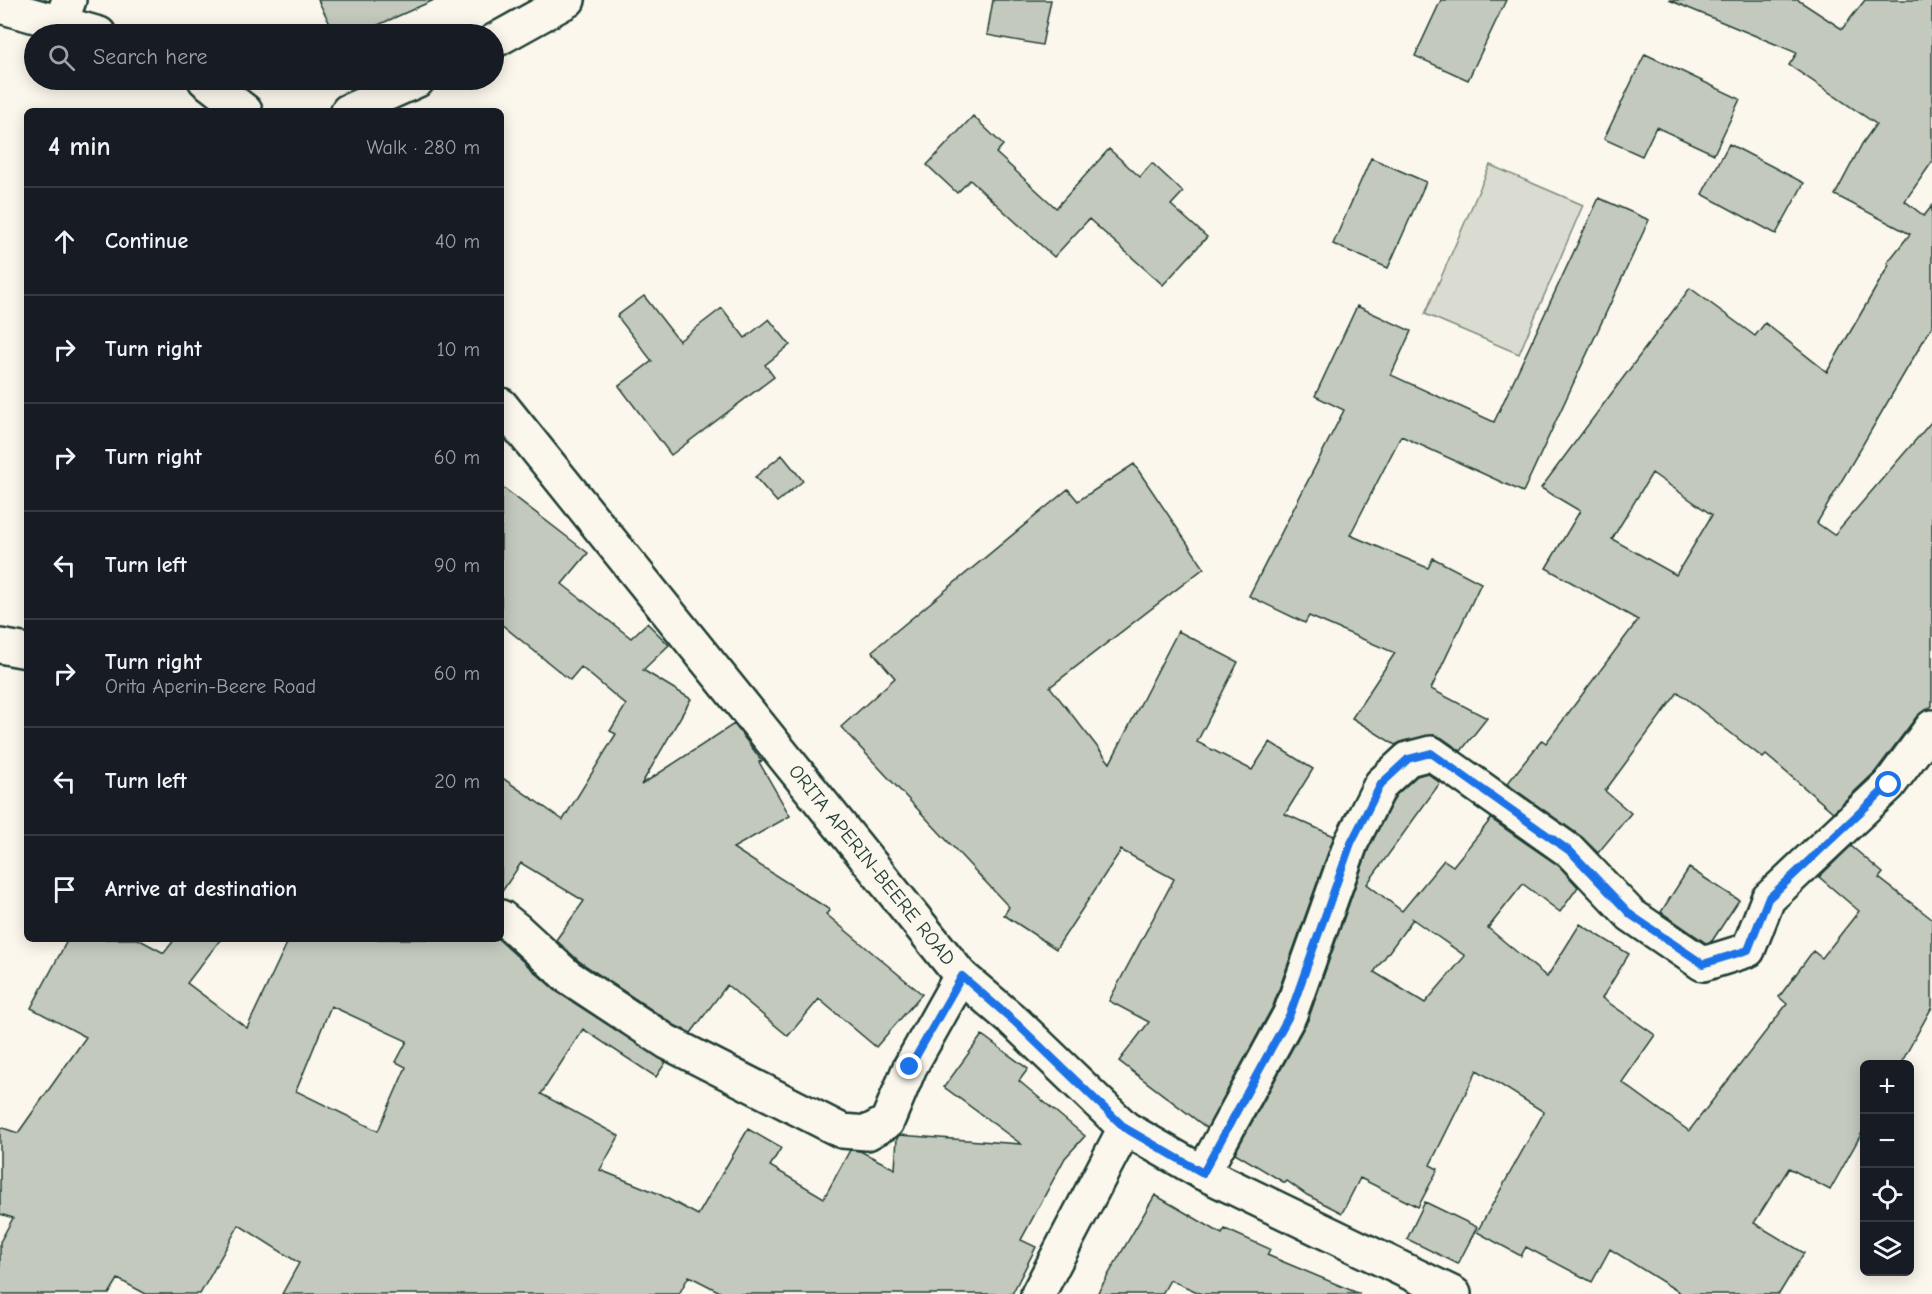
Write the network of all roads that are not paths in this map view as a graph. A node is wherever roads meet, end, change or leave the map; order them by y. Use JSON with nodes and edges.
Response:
{"nodes":[{"id":1,"x":568,"y":0,"type":"edge"},
{"id":2,"x":0,"y":6,"type":"edge"},
{"id":3,"x":65,"y":12,"type":"edge"},
{"id":4,"x":84,"y":24,"type":"edge"},
{"id":5,"x":504,"y":35,"type":"edge"},
{"id":6,"x":218,"y":90,"type":"edge"},
{"id":7,"x":395,"y":90,"type":"edge"},
{"id":8,"x":241,"y":108,"type":"edge"},
{"id":9,"x":355,"y":108,"type":"edge"},
{"id":10,"x":504,"y":409,"type":"edge"},
{"id":11,"x":0,"y":646,"type":"edge"},
{"id":12,"x":24,"y":650,"type":"edge"},
{"id":13,"x":1932,"y":727,"type":"edge"},
{"id":14,"x":504,"y":919,"type":"edge"},
{"id":15,"x":962,"y":976,"type":"junction"},
{"id":16,"x":1125,"y":1128,"type":"junction"},
{"id":17,"x":1203,"y":1173,"type":"junction"},
{"id":18,"x":1038,"y":1294,"type":"edge"},
{"id":19,"x":1454,"y":1294,"type":"edge"}],
"edges":[{"from":1,"to":5,"type":"street"},
{"from":2,"to":3,"type":"street"},
{"from":3,"to":4,"type":"street"},
{"from":6,"to":8,"type":"street"},
{"from":7,"to":9,"type":"street"},
{"from":10,"to":15,"type":"street","name":"ORITA APERIN-BEERE ROAD"},
{"from":11,"to":12,"type":"street"},
{"from":13,"to":17,"type":"street"},
{"from":14,"to":15,"type":"street"},
{"from":15,"to":16,"type":"street","name":"ORITA APERIN-BEERE ROAD"},
{"from":16,"to":17,"type":"street","name":"ORITA APERIN-BEERE ROAD"},
{"from":16,"to":18,"type":"street"},
{"from":17,"to":19,"type":"street","name":"ORITA APERIN-BEERE ROAD"}]}
